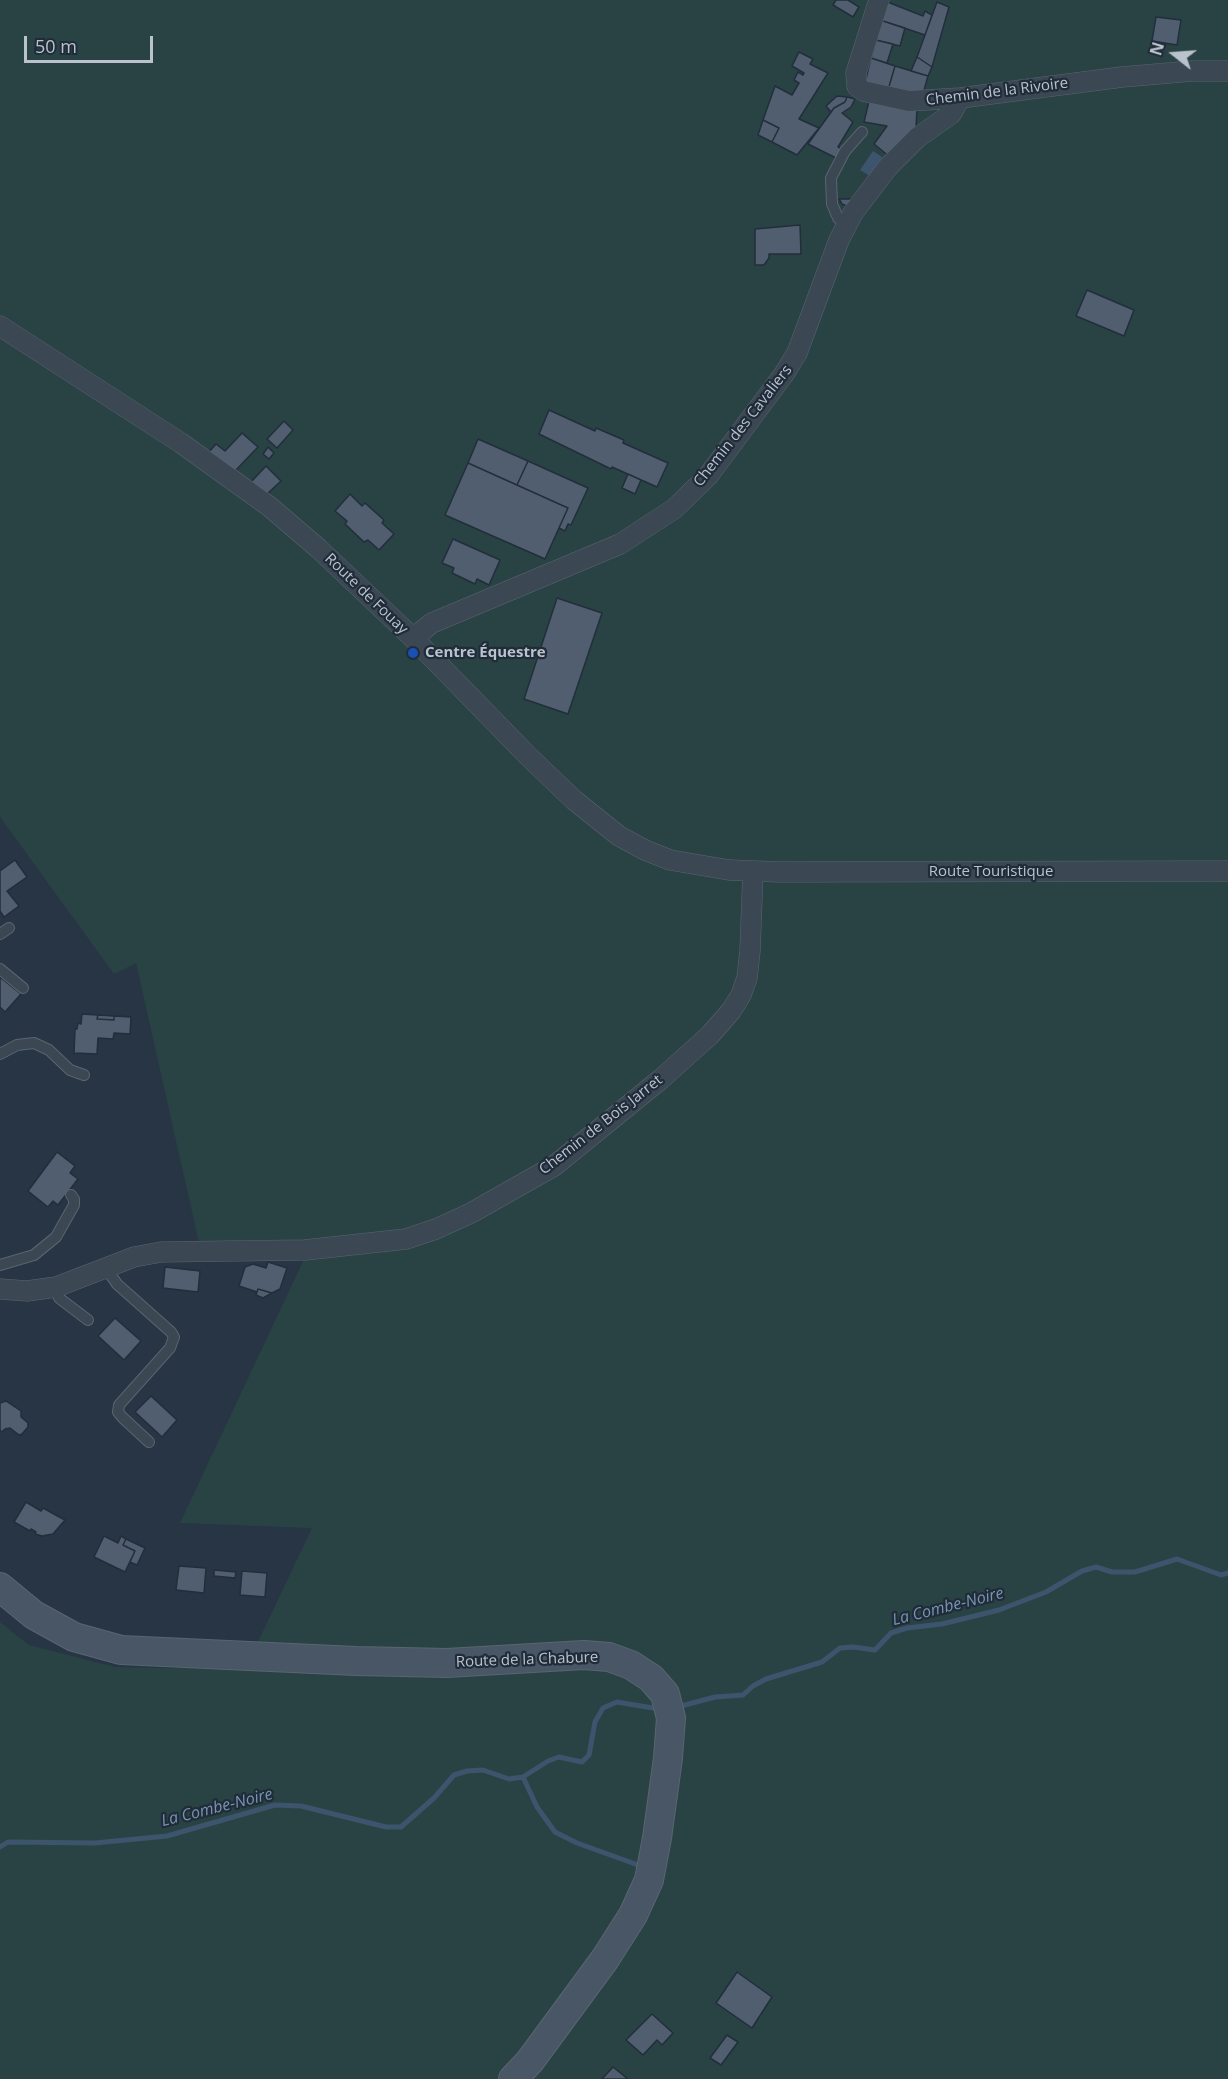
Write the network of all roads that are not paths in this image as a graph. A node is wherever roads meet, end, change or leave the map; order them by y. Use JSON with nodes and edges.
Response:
{"nodes":[{"id":1,"x":879,"y":0,"type":"edge"},
{"id":2,"x":1228,"y":72,"type":"edge"},
{"id":3,"x":960,"y":98,"type":"junction"},
{"id":4,"x":862,"y":132,"type":"dead end"},
{"id":5,"x":846,"y":225,"type":"junction"},
{"id":6,"x":0,"y":326,"type":"edge"},
{"id":7,"x":413,"y":638,"type":"junction"},
{"id":8,"x":1228,"y":871,"type":"edge"},
{"id":9,"x":753,"y":872,"type":"junction"},
{"id":10,"x":0,"y":969,"type":"edge"},
{"id":11,"x":23,"y":988,"type":"dead end"},
{"id":12,"x":0,"y":1054,"type":"edge"},
{"id":13,"x":84,"y":1075,"type":"dead end"},
{"id":14,"x":71,"y":1196,"type":"dead end"},
{"id":15,"x":0,"y":1264,"type":"edge"},
{"id":16,"x":106,"y":1268,"type":"junction"},
{"id":17,"x":56,"y":1287,"type":"junction"},
{"id":18,"x":0,"y":1289,"type":"edge"},
{"id":19,"x":88,"y":1320,"type":"dead end"},
{"id":20,"x":149,"y":1442,"type":"dead end"},
{"id":21,"x":0,"y":1587,"type":"edge"},
{"id":22,"x":513,"y":2079,"type":"edge"}],
"edges":[{"from":1,"to":3,"type":"street","name":"Chemin de la Rivoire"},
{"from":2,"to":3,"type":"street","name":"Chemin de la Rivoire"},
{"from":3,"to":5,"type":"street","name":"Chemin des Cavaliers"},
{"from":4,"to":5,"type":"lane"},
{"from":5,"to":7,"type":"street","name":"Chemin des Cavaliers"},
{"from":6,"to":7,"type":"street","name":"Route de Fouay"},
{"from":7,"to":9,"type":"street","name":"Route de Fouay"},
{"from":8,"to":9,"type":"street","name":"Route Touristique"},
{"from":9,"to":16,"type":"street","name":"Chemin de Bois Jarret"},
{"from":10,"to":11,"type":"lane"},
{"from":12,"to":13,"type":"lane"},
{"from":14,"to":15,"type":"lane"},
{"from":16,"to":17,"type":"street","name":"Chemin de Bois Jarret"},
{"from":16,"to":20,"type":"lane"},
{"from":17,"to":18,"type":"street","name":"Chemin de Bois Jarret"},
{"from":17,"to":19,"type":"lane"},
{"from":21,"to":22,"type":"main road","name":"Route de la Chabure"}]}
